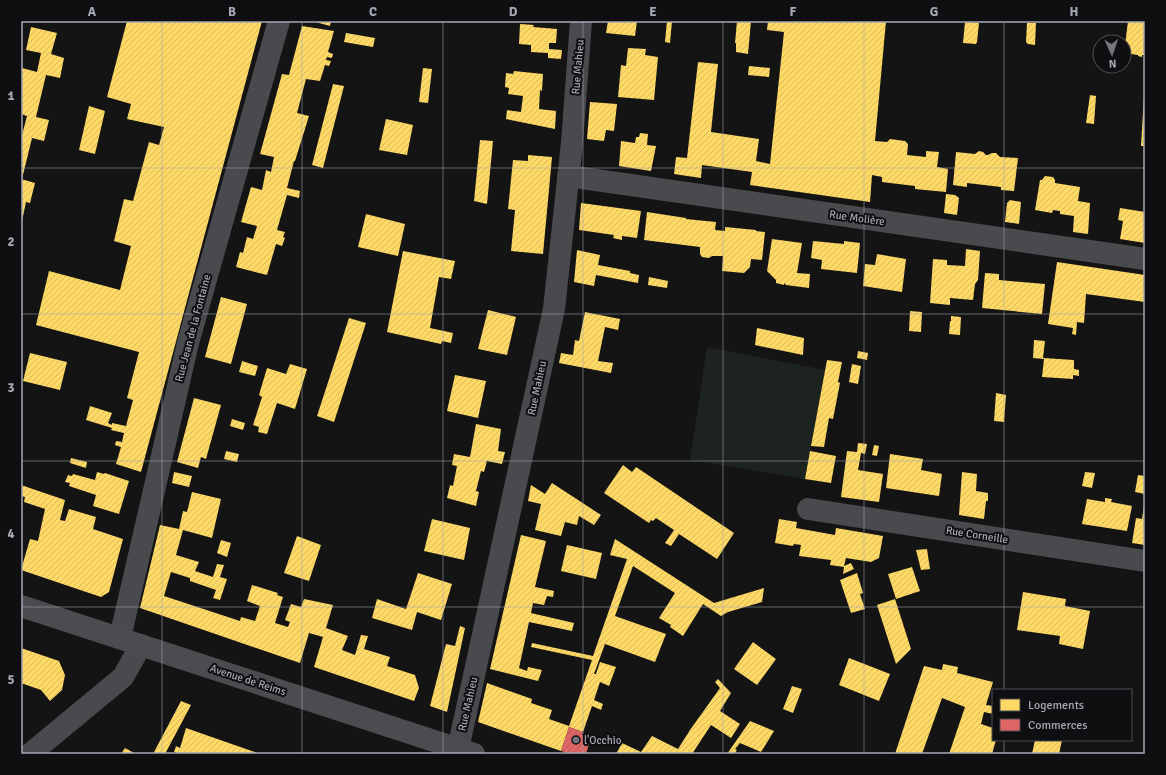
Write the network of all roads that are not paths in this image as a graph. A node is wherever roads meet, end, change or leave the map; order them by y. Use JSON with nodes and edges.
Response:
{"nodes":[{"id":1,"x":279,"y":21,"type":"edge"},
{"id":2,"x":581,"y":21,"type":"edge"},
{"id":3,"x":568,"y":176,"type":"junction"},
{"id":4,"x":1145,"y":259,"type":"edge"},
{"id":5,"x":808,"y":509,"type":"dead end"},
{"id":6,"x":1145,"y":561,"type":"edge"},
{"id":7,"x":21,"y":606,"type":"edge"},
{"id":8,"x":120,"y":638,"type":"junction"},
{"id":9,"x":141,"y":645,"type":"junction"},
{"id":10,"x":466,"y":751,"type":"edge"},
{"id":11,"x":30,"y":754,"type":"edge"}],
"edges":[{"from":1,"to":8,"type":"street","name":"Rue Jean de la Fontaine"},
{"from":2,"to":3,"type":"street","name":"Rue Mahieu"},
{"from":3,"to":4,"type":"street","name":"Rue Molière"},
{"from":3,"to":10,"type":"street","name":"Rue Mahieu"},
{"from":5,"to":6,"type":"street","name":"Rue Corneille"},
{"from":7,"to":8,"type":"main road","name":"Avenue de Reims"},
{"from":8,"to":9,"type":"main road","name":"Avenue de Reims"},
{"from":9,"to":10,"type":"main road","name":"Avenue de Reims"},
{"from":9,"to":11,"type":"street"}]}
